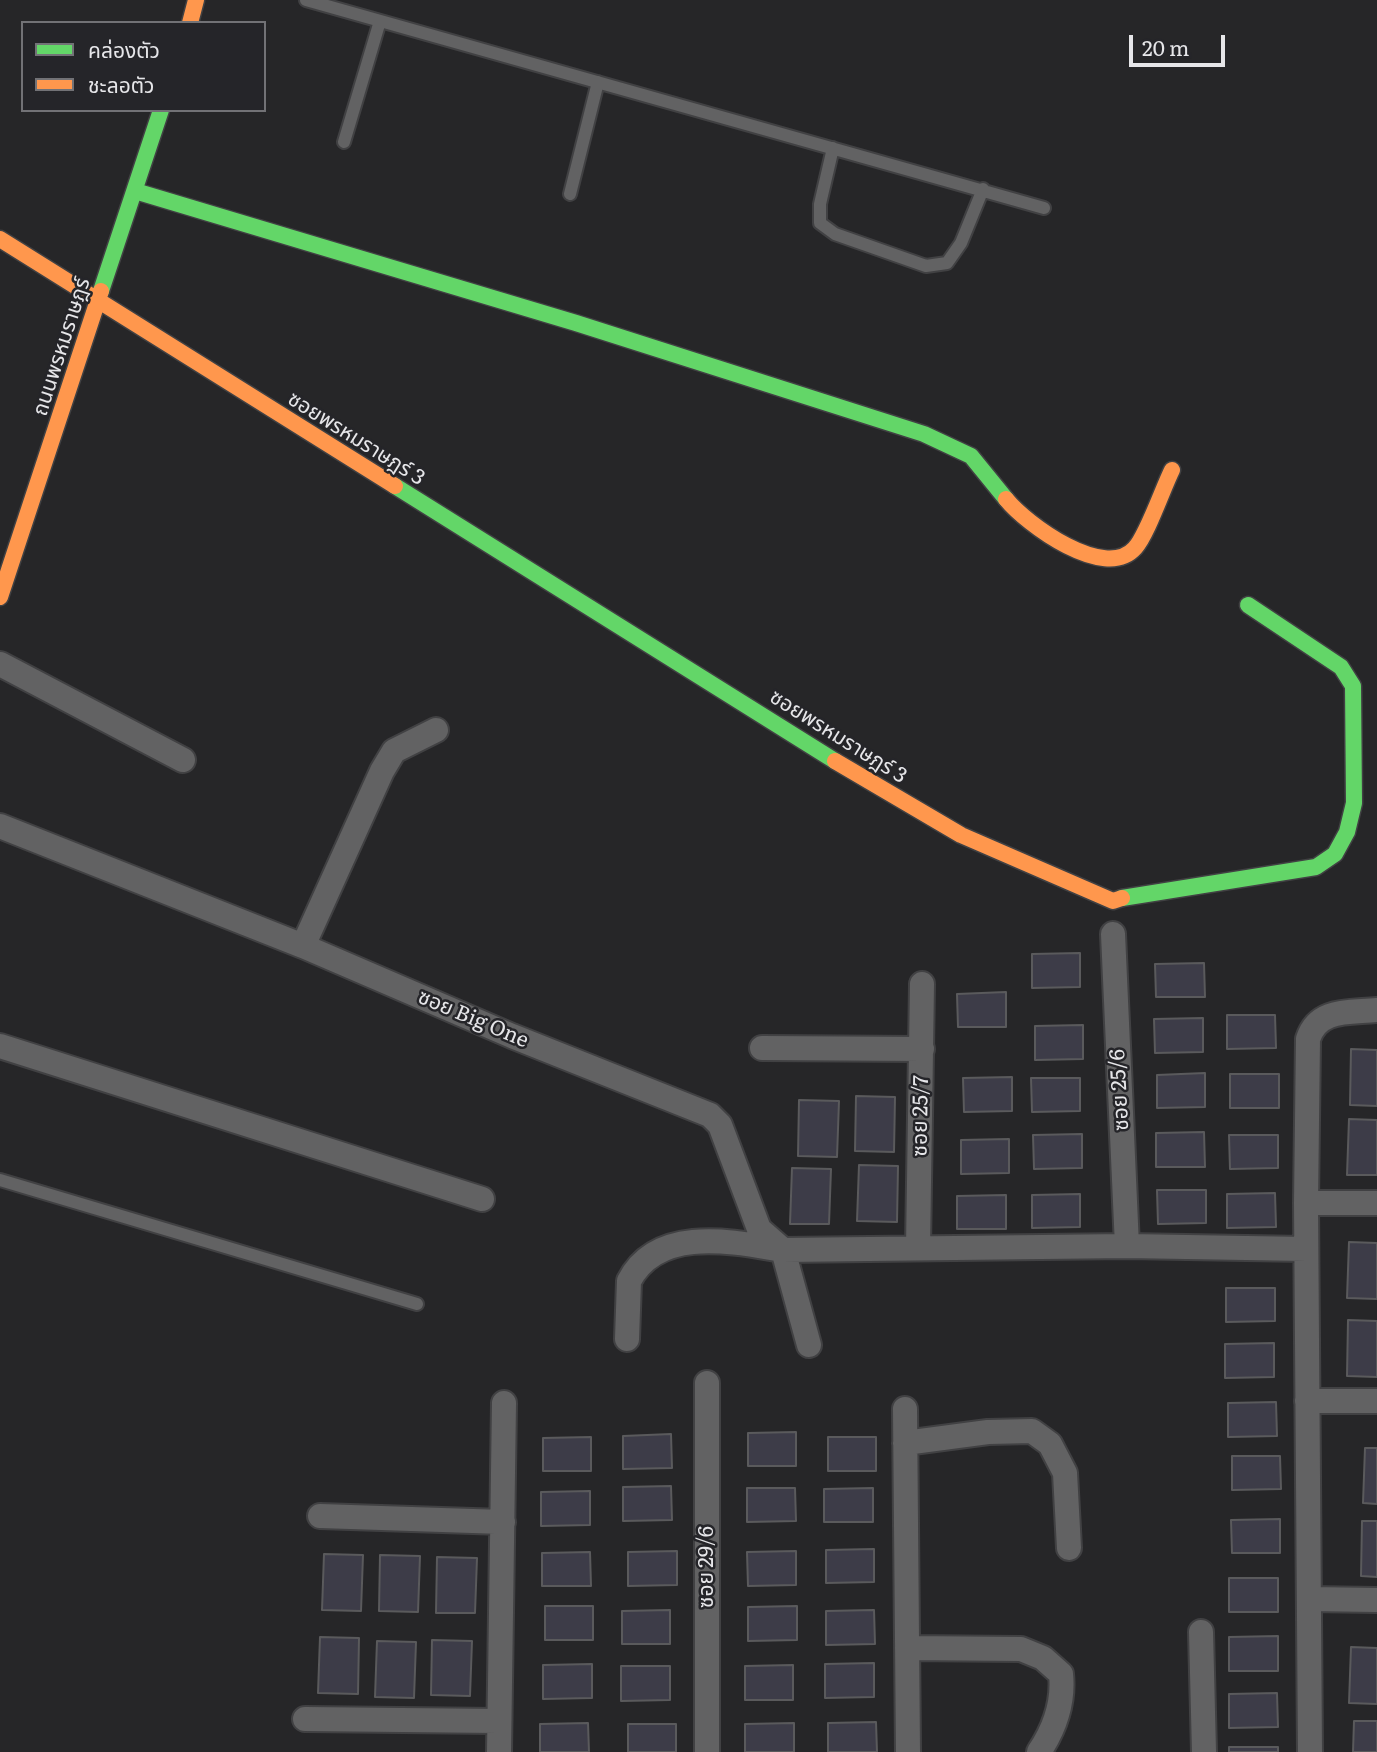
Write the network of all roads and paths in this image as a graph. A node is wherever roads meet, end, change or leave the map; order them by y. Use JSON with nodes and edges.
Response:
{"nodes":[{"id":1,"x":196,"y":0,"type":"edge"},
{"id":2,"x":306,"y":0,"type":"edge"},
{"id":3,"x":191,"y":21,"type":"edge"},
{"id":4,"x":380,"y":21,"type":"junction"},
{"id":5,"x":598,"y":82,"type":"junction"},
{"id":6,"x":160,"y":112,"type":"edge"},
{"id":7,"x":344,"y":142,"type":"dead end"},
{"id":8,"x":833,"y":148,"type":"junction"},
{"id":9,"x":983,"y":189,"type":"junction"},
{"id":10,"x":135,"y":191,"type":"junction"},
{"id":11,"x":570,"y":194,"type":"dead end"},
{"id":12,"x":1044,"y":208,"type":"dead end"},
{"id":13,"x":0,"y":239,"type":"edge"},
{"id":14,"x":99,"y":303,"type":"junction"},
{"id":15,"x":1172,"y":470,"type":"dead end"},
{"id":16,"x":0,"y":597,"type":"edge"},
{"id":17,"x":1248,"y":605,"type":"dead end"},
{"id":18,"x":0,"y":664,"type":"edge"},
{"id":19,"x":436,"y":730,"type":"dead end"},
{"id":20,"x":183,"y":760,"type":"dead end"},
{"id":21,"x":0,"y":826,"type":"edge"},
{"id":22,"x":1113,"y":934,"type":"dead end"},
{"id":23,"x":303,"y":946,"type":"junction"},
{"id":24,"x":922,"y":984,"type":"dead end"},
{"id":25,"x":1377,"y":1010,"type":"edge"},
{"id":26,"x":0,"y":1046,"type":"edge"},
{"id":27,"x":762,"y":1048,"type":"dead end"},
{"id":28,"x":922,"y":1049,"type":"junction"},
{"id":29,"x":0,"y":1180,"type":"edge"},
{"id":30,"x":482,"y":1199,"type":"dead end"},
{"id":31,"x":1377,"y":1202,"type":"edge"},
{"id":32,"x":1306,"y":1203,"type":"junction"},
{"id":33,"x":1127,"y":1246,"type":"junction"},
{"id":34,"x":918,"y":1248,"type":"junction"},
{"id":35,"x":1306,"y":1250,"type":"junction"},
{"id":36,"x":783,"y":1251,"type":"junction"},
{"id":37,"x":417,"y":1304,"type":"dead end"},
{"id":38,"x":627,"y":1339,"type":"dead end"},
{"id":39,"x":808,"y":1345,"type":"dead end"},
{"id":40,"x":707,"y":1383,"type":"dead end"},
{"id":41,"x":1307,"y":1401,"type":"junction"},
{"id":42,"x":1377,"y":1401,"type":"edge"},
{"id":43,"x":504,"y":1403,"type":"dead end"},
{"id":44,"x":905,"y":1409,"type":"dead end"},
{"id":45,"x":905,"y":1443,"type":"junction"},
{"id":46,"x":320,"y":1516,"type":"dead end"},
{"id":47,"x":503,"y":1522,"type":"junction"},
{"id":48,"x":1069,"y":1548,"type":"dead end"},
{"id":49,"x":1309,"y":1599,"type":"junction"},
{"id":50,"x":1377,"y":1600,"type":"edge"},
{"id":51,"x":1201,"y":1632,"type":"dead end"},
{"id":52,"x":906,"y":1648,"type":"junction"},
{"id":53,"x":305,"y":1719,"type":"dead end"},
{"id":54,"x":498,"y":1721,"type":"junction"},
{"id":55,"x":499,"y":1752,"type":"edge"},
{"id":56,"x":707,"y":1752,"type":"edge"},
{"id":57,"x":908,"y":1752,"type":"edge"},
{"id":58,"x":1039,"y":1752,"type":"edge"},
{"id":59,"x":1204,"y":1752,"type":"edge"},
{"id":60,"x":1310,"y":1752,"type":"edge"}],
"edges":[{"from":1,"to":3,"type":"street"},
{"from":2,"to":4,"type":"lane"},
{"from":4,"to":5,"type":"lane"},
{"from":4,"to":7,"type":"lane"},
{"from":5,"to":8,"type":"lane"},
{"from":5,"to":11,"type":"lane"},
{"from":6,"to":10,"type":"street","name":"ถนนพรหมราษฎร์"},
{"from":8,"to":9,"type":"lane"},
{"from":8,"to":9,"type":"lane"},
{"from":9,"to":12,"type":"lane"},
{"from":10,"to":14,"type":"street","name":"ถนนพรหมราษฎร์"},
{"from":10,"to":15,"type":"street"},
{"from":13,"to":14,"type":"street","name":"ซอยพรหมราษฎร์ 3"},
{"from":14,"to":16,"type":"street","name":"ถนนพรหมราษฎร์"},
{"from":14,"to":17,"type":"street","name":"ซอยพรหมราษฎร์ 3"},
{"from":18,"to":20,"type":"street"},
{"from":19,"to":23,"type":"street"},
{"from":21,"to":23,"type":"street","name":"ซอย Big One"},
{"from":22,"to":33,"type":"street","name":"ซอย 25/6"},
{"from":23,"to":36,"type":"street","name":"ซอย Big One"},
{"from":24,"to":28,"type":"street","name":"ซอย 25/7"},
{"from":25,"to":32,"type":"street"},
{"from":26,"to":30,"type":"street"},
{"from":27,"to":28,"type":"street"},
{"from":28,"to":34,"type":"street","name":"ซอย 25/7"},
{"from":29,"to":37,"type":"lane"},
{"from":31,"to":32,"type":"street"},
{"from":32,"to":35,"type":"street"},
{"from":33,"to":34,"type":"street"},
{"from":33,"to":35,"type":"street"},
{"from":34,"to":36,"type":"street"},
{"from":35,"to":41,"type":"street"},
{"from":36,"to":38,"type":"street"},
{"from":36,"to":39,"type":"street"},
{"from":40,"to":56,"type":"street","name":"ซอย 29/6"},
{"from":41,"to":42,"type":"street"},
{"from":41,"to":49,"type":"street"},
{"from":43,"to":47,"type":"street"},
{"from":44,"to":45,"type":"street"},
{"from":45,"to":48,"type":"street"},
{"from":45,"to":52,"type":"street"},
{"from":46,"to":47,"type":"street"},
{"from":47,"to":54,"type":"street"},
{"from":49,"to":50,"type":"street"},
{"from":49,"to":60,"type":"street"},
{"from":51,"to":59,"type":"street"},
{"from":52,"to":57,"type":"street"},
{"from":52,"to":58,"type":"street"},
{"from":53,"to":54,"type":"street"},
{"from":54,"to":55,"type":"street"}]}
